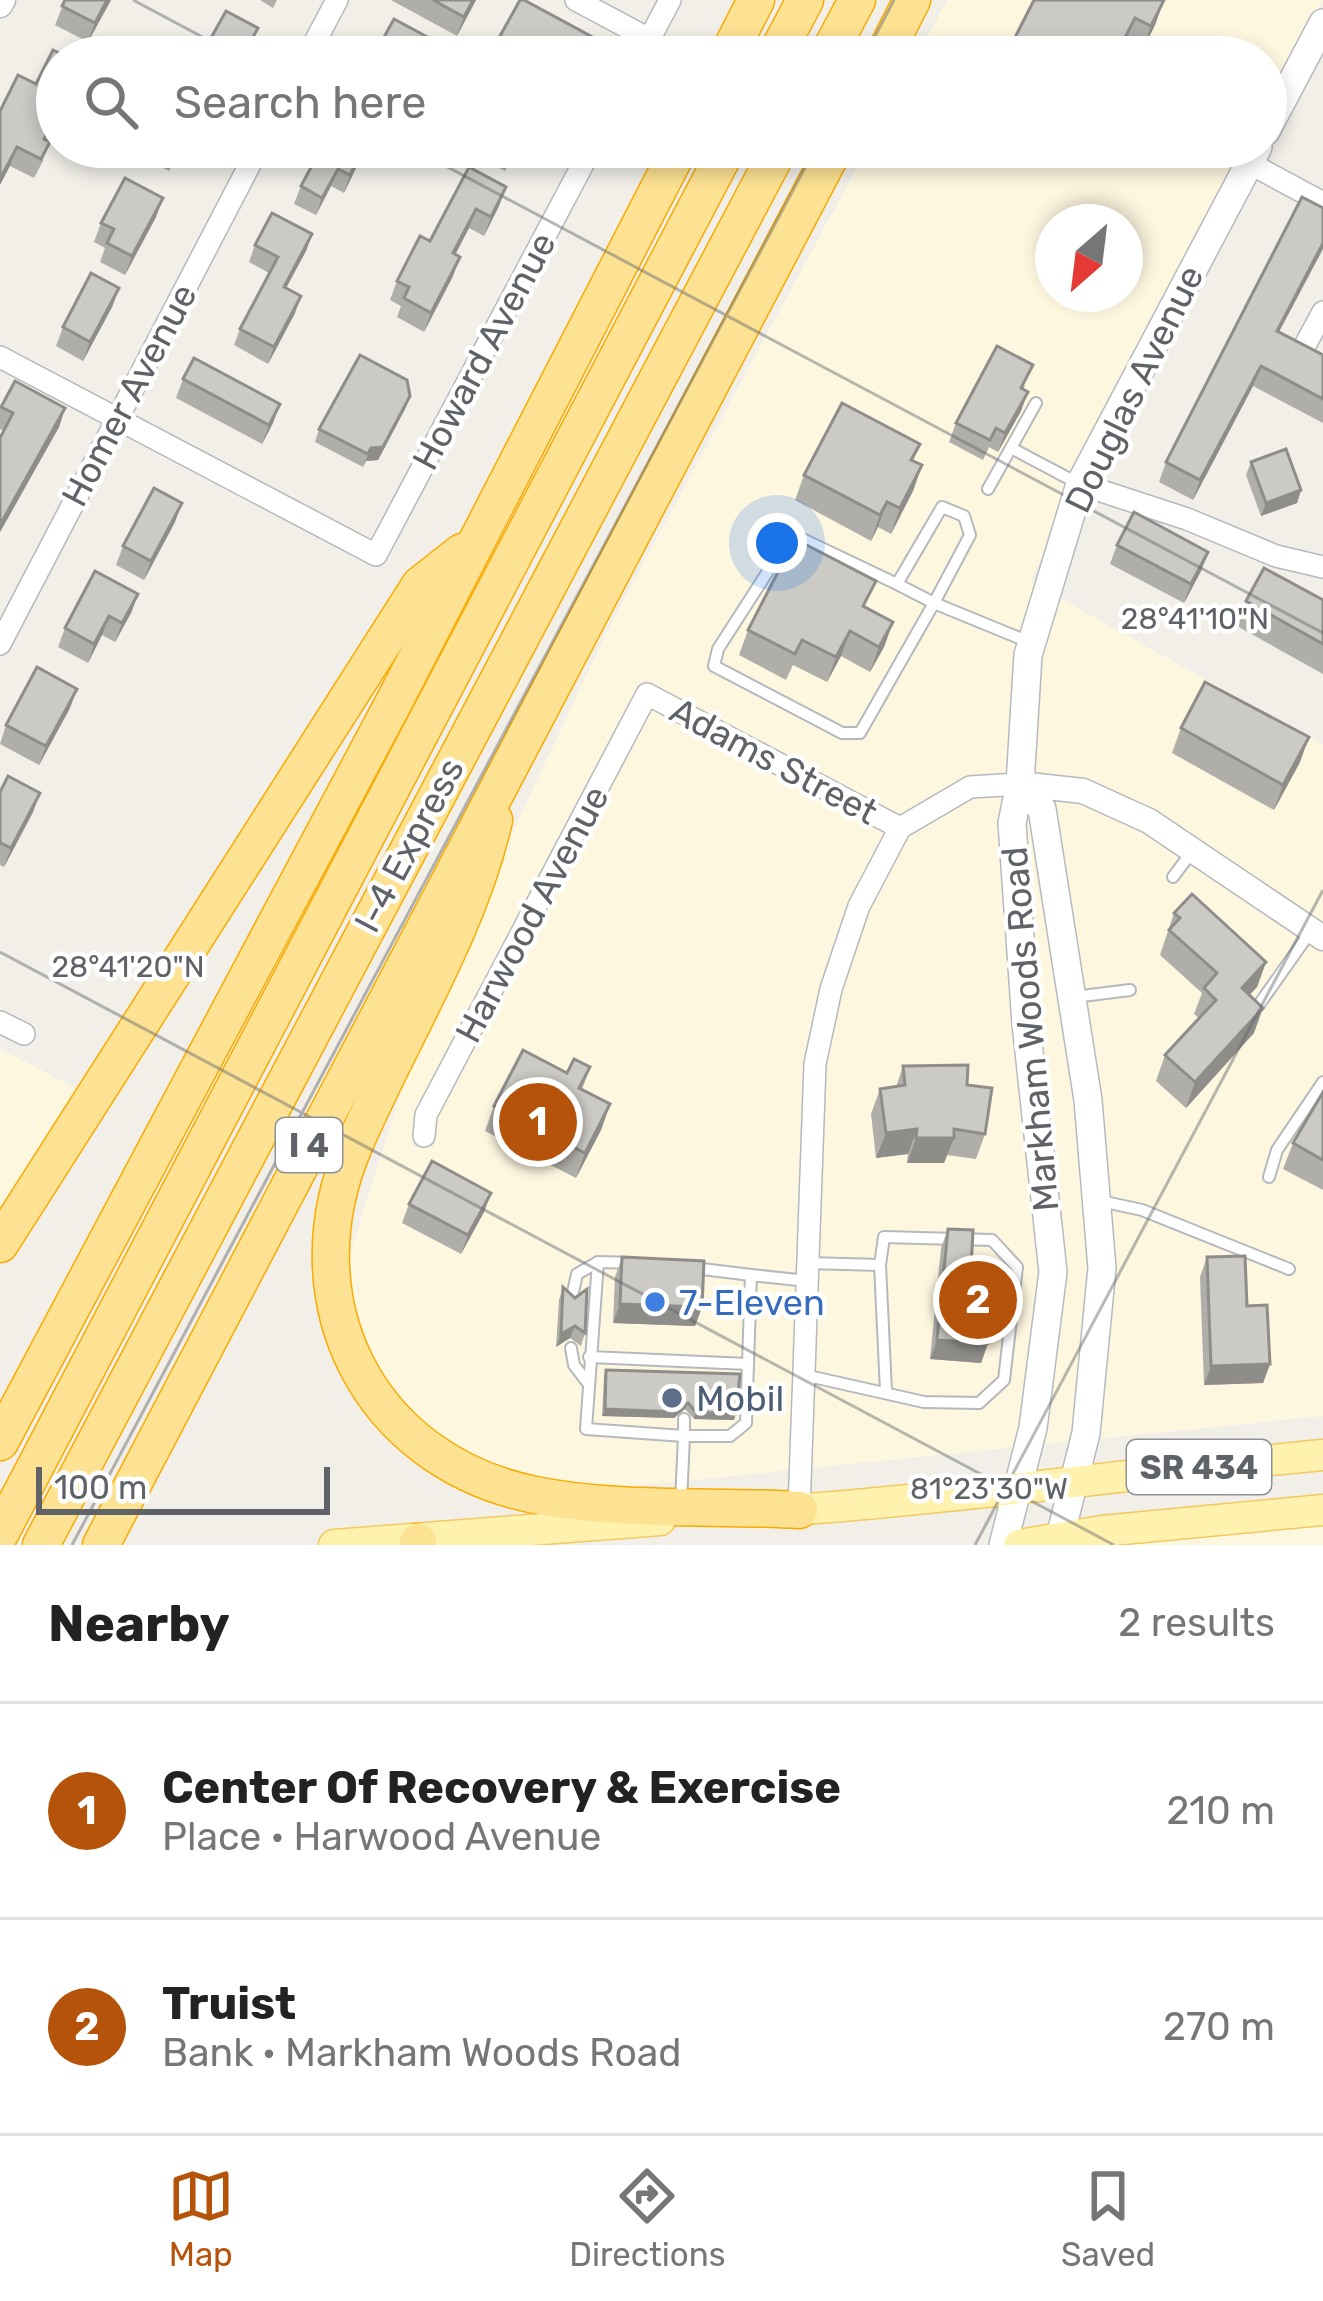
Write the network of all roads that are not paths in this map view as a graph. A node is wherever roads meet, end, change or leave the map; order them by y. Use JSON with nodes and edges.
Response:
{"nodes":[{"id":1,"x":337,"y":0,"type":"edge"},
{"id":2,"x":576,"y":0,"type":"edge"},
{"id":3,"x":670,"y":0,"type":"edge"},
{"id":4,"x":756,"y":0,"type":"edge"},
{"id":5,"x":806,"y":0,"type":"edge"},
{"id":6,"x":857,"y":0,"type":"edge"},
{"id":7,"x":912,"y":0,"type":"edge"},
{"id":8,"x":1323,"y":23,"type":"edge"},
{"id":9,"x":318,"y":36,"type":"edge"},
{"id":10,"x":627,"y":36,"type":"edge"},
{"id":11,"x":650,"y":36,"type":"edge"},
{"id":12,"x":738,"y":36,"type":"edge"},
{"id":13,"x":786,"y":36,"type":"edge"},
{"id":14,"x":838,"y":36,"type":"edge"},
{"id":15,"x":894,"y":36,"type":"edge"},
{"id":16,"x":1287,"y":91,"type":"edge"},
{"id":17,"x":248,"y":168,"type":"edge"},
{"id":18,"x":581,"y":168,"type":"edge"},
{"id":19,"x":669,"y":168,"type":"edge"},
{"id":20,"x":717,"y":168,"type":"edge"},
{"id":21,"x":769,"y":168,"type":"edge"},
{"id":22,"x":824,"y":168,"type":"edge"},
{"id":23,"x":1247,"y":168,"type":"edge"},
{"id":24,"x":1273,"y":168,"type":"edge"},
{"id":25,"x":1323,"y":203,"type":"edge"},
{"id":26,"x":1323,"y":312,"type":"edge"},
{"id":27,"x":1303,"y":349,"type":"edge"},
{"id":28,"x":0,"y":357,"type":"edge"},
{"id":29,"x":1036,"y":403,"type":"dead end"},
{"id":30,"x":115,"y":419,"type":"junction"},
{"id":31,"x":1013,"y":448,"type":"junction"},
{"id":32,"x":1080,"y":484,"type":"junction"},
{"id":33,"x":988,"y":489,"type":"dead end"},
{"id":34,"x":470,"y":546,"type":"junction"},
{"id":35,"x":1323,"y":567,"type":"edge"},
{"id":36,"x":897,"y":584,"type":"junction"},
{"id":37,"x":934,"y":602,"type":"junction"},
{"id":38,"x":1032,"y":643,"type":"junction"},
{"id":39,"x":0,"y":644,"type":"edge"},
{"id":40,"x":647,"y":694,"type":"joint"},
{"id":41,"x":505,"y":769,"type":"junction"},
{"id":42,"x":1020,"y":784,"type":"junction"},
{"id":43,"x":900,"y":828,"type":"junction"},
{"id":44,"x":1192,"y":850,"type":"junction"},
{"id":45,"x":1173,"y":878,"type":"dead end"},
{"id":46,"x":1317,"y":934,"type":"edge"},
{"id":47,"x":1130,"y":990,"type":"dead end"},
{"id":48,"x":1072,"y":998,"type":"junction"},
{"id":49,"x":1258,"y":1006,"type":"edge"},
{"id":50,"x":0,"y":1022,"type":"edge"},
{"id":51,"x":24,"y":1034,"type":"dead end"},
{"id":52,"x":1323,"y":1082,"type":"edge"},
{"id":53,"x":424,"y":1136,"type":"dead end"},
{"id":54,"x":1269,"y":1177,"type":"dead end"},
{"id":55,"x":1093,"y":1199,"type":"junction"},
{"id":56,"x":0,"y":1244,"type":"edge"},
{"id":57,"x":598,"y":1262,"type":"junction"},
{"id":58,"x":648,"y":1264,"type":"edge"},
{"id":59,"x":880,"y":1265,"type":"junction"},
{"id":60,"x":682,"y":1267,"type":"edge"},
{"id":61,"x":1289,"y":1269,"type":"dead end"},
{"id":62,"x":808,"y":1272,"type":"junction"},
{"id":63,"x":751,"y":1275,"type":"junction"},
{"id":64,"x":571,"y":1301,"type":"edge"},
{"id":65,"x":571,"y":1348,"type":"dead end"},
{"id":66,"x":589,"y":1357,"type":"junction"},
{"id":67,"x":631,"y":1361,"type":"junction"},
{"id":68,"x":660,"y":1362,"type":"junction"},
{"id":69,"x":688,"y":1363,"type":"junction"},
{"id":70,"x":714,"y":1363,"type":"junction"},
{"id":71,"x":748,"y":1364,"type":"junction"},
{"id":72,"x":804,"y":1375,"type":"junction"},
{"id":73,"x":629,"y":1377,"type":"edge"},
{"id":74,"x":659,"y":1378,"type":"edge"},
{"id":75,"x":687,"y":1379,"type":"edge"},
{"id":76,"x":714,"y":1380,"type":"edge"},
{"id":77,"x":588,"y":1383,"type":"junction"},
{"id":78,"x":886,"y":1391,"type":"junction"},
{"id":79,"x":627,"y":1417,"type":"edge"},
{"id":80,"x":656,"y":1418,"type":"edge"},
{"id":81,"x":684,"y":1419,"type":"dead end"},
{"id":82,"x":711,"y":1419,"type":"edge"},
{"id":83,"x":626,"y":1432,"type":"junction"},
{"id":84,"x":655,"y":1434,"type":"junction"},
{"id":85,"x":684,"y":1436,"type":"junction"},
{"id":86,"x":711,"y":1436,"type":"junction"},
{"id":87,"x":0,"y":1442,"type":"edge"},
{"id":88,"x":1323,"y":1455,"type":"edge"},
{"id":89,"x":1076,"y":1482,"type":"junction"},
{"id":90,"x":1020,"y":1491,"type":"junction"},
{"id":91,"x":799,"y":1510,"type":"junction"},
{"id":92,"x":1323,"y":1510,"type":"edge"},
{"id":93,"x":680,"y":1511,"type":"junction"},
{"id":94,"x":1,"y":1532,"type":"edge"},
{"id":95,"x":46,"y":1534,"type":"edge"},
{"id":96,"x":107,"y":1537,"type":"edge"},
{"id":97,"x":1058,"y":1542,"type":"edge"},
{"id":98,"x":418,"y":1544,"type":"edge"},
{"id":99,"x":334,"y":1545,"type":"edge"},
{"id":100,"x":1004,"y":1545,"type":"edge"},
{"id":101,"x":1019,"y":1545,"type":"edge"}],
"edges":[{"from":1,"to":9,"type":"street"},
{"from":2,"to":10,"type":"street"},
{"from":3,"to":11,"type":"street"},
{"from":4,"to":12,"type":"highway"},
{"from":5,"to":13,"type":"highway"},
{"from":6,"to":14,"type":"highway"},
{"from":7,"to":15,"type":"highway"},
{"from":8,"to":16,"type":"main road"},
{"from":17,"to":30,"type":"street","name":"Homer Avenue"},
{"from":18,"to":30,"type":"street","name":"Howard Avenue"},
{"from":19,"to":34,"type":"highway"},
{"from":20,"to":94,"type":"highway","name":"I-4 Express"},
{"from":21,"to":95,"type":"highway","name":"I-4 Express"},
{"from":22,"to":41,"type":"highway","number":"I 4"},
{"from":23,"to":32,"type":"main road","name":"Douglas Avenue"},
{"from":24,"to":25,"type":"street"},
{"from":26,"to":27,"type":"street"},
{"from":28,"to":30,"type":"street"},
{"from":29,"to":31,"type":"lane"},
{"from":30,"to":39,"type":"street","name":"Homer Avenue"},
{"from":31,"to":32,"type":"lane"},
{"from":31,"to":33,"type":"lane"},
{"from":32,"to":35,"type":"street"},
{"from":32,"to":38,"type":"main road","name":"Douglas Avenue"},
{"from":34,"to":56,"type":"highway"},
{"from":34,"to":87,"type":"highway"},
{"from":36,"to":37,"type":"lane"},
{"from":36,"to":37,"type":"lane"},
{"from":36,"to":37,"type":"lane"},
{"from":37,"to":38,"type":"lane"},
{"from":38,"to":42,"type":"main road","name":"Douglas Avenue"},
{"from":40,"to":43,"type":"street","name":"Adams Street"},
{"from":40,"to":53,"type":"street","name":"Harwood Avenue"},
{"from":41,"to":93,"type":"highway"},
{"from":41,"to":96,"type":"highway","number":"I 4"},
{"from":42,"to":43,"type":"street"},
{"from":42,"to":44,"type":"street"},
{"from":42,"to":48,"type":"main road","name":"Markham Woods Road"},
{"from":42,"to":90,"type":"main road","name":"Markham Woods Road"},
{"from":43,"to":62,"type":"street"},
{"from":44,"to":45,"type":"lane"},
{"from":44,"to":46,"type":"street"},
{"from":46,"to":49,"type":"lane"},
{"from":47,"to":48,"type":"lane"},
{"from":48,"to":55,"type":"main road","name":"Markham Woods Road"},
{"from":50,"to":51,"type":"street"},
{"from":52,"to":54,"type":"lane"},
{"from":55,"to":61,"type":"lane"},
{"from":55,"to":89,"type":"main road","name":"Markham Woods Road"},
{"from":57,"to":58,"type":"lane"},
{"from":57,"to":64,"type":"lane"},
{"from":57,"to":66,"type":"lane"},
{"from":59,"to":62,"type":"lane"},
{"from":59,"to":78,"type":"lane"},
{"from":59,"to":78,"type":"lane"},
{"from":60,"to":63,"type":"lane"},
{"from":62,"to":63,"type":"lane"},
{"from":62,"to":72,"type":"street"},
{"from":63,"to":71,"type":"lane"},
{"from":65,"to":77,"type":"lane"},
{"from":66,"to":67,"type":"lane"},
{"from":66,"to":77,"type":"lane"},
{"from":67,"to":68,"type":"lane"},
{"from":67,"to":73,"type":"lane"},
{"from":68,"to":69,"type":"lane"},
{"from":68,"to":74,"type":"lane"},
{"from":69,"to":70,"type":"lane"},
{"from":69,"to":75,"type":"lane"},
{"from":70,"to":71,"type":"lane"},
{"from":70,"to":76,"type":"lane"},
{"from":71,"to":86,"type":"lane"},
{"from":72,"to":78,"type":"lane"},
{"from":72,"to":91,"type":"street"},
{"from":77,"to":83,"type":"lane"},
{"from":79,"to":83,"type":"lane"},
{"from":80,"to":84,"type":"lane"},
{"from":81,"to":85,"type":"lane"},
{"from":82,"to":86,"type":"lane"},
{"from":83,"to":84,"type":"lane"},
{"from":84,"to":85,"type":"lane"},
{"from":85,"to":86,"type":"lane"},
{"from":85,"to":93,"type":"lane"},
{"from":88,"to":89,"type":"main road","number":"SR 434"},
{"from":89,"to":90,"type":"main road","number":"SR 434"},
{"from":89,"to":97,"type":"main road","name":"Markham Woods Road"},
{"from":90,"to":91,"type":"main road","number":"SR 434"},
{"from":90,"to":100,"type":"main road","name":"Markham Woods Road"},
{"from":91,"to":93,"type":"highway"},
{"from":92,"to":97,"type":"main road","number":"SR 434"},
{"from":93,"to":98,"type":"main road"},
{"from":97,"to":101,"type":"main road","number":"SR 434"},
{"from":98,"to":99,"type":"main road"}]}
